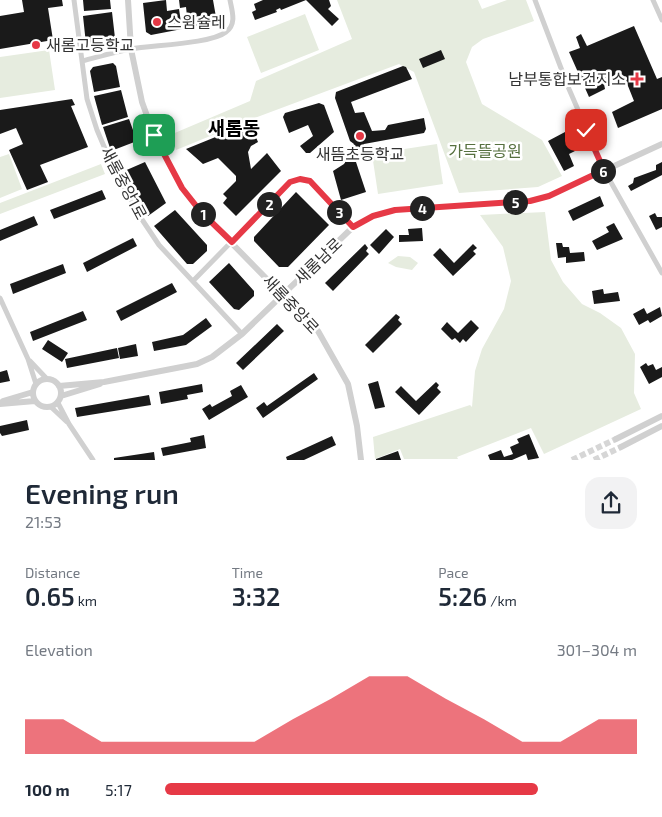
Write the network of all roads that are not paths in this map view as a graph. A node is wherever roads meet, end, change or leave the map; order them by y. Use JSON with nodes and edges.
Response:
{"nodes":[{"id":1,"x":74,"y":0,"type":"edge"},
{"id":2,"x":128,"y":0,"type":"edge"},
{"id":3,"x":230,"y":0,"type":"edge"},
{"id":4,"x":535,"y":0,"type":"edge"},
{"id":5,"x":653,"y":0,"type":"edge"},
{"id":6,"x":662,"y":20,"type":"edge"},
{"id":7,"x":131,"y":49,"type":"junction"},
{"id":8,"x":82,"y":61,"type":"junction"},
{"id":9,"x":662,"y":144,"type":"edge"},
{"id":10,"x":604,"y":170,"type":"junction"},
{"id":11,"x":353,"y":227,"type":"junction"},
{"id":12,"x":232,"y":242,"type":"junction"},
{"id":13,"x":662,"y":273,"type":"edge"},
{"id":14,"x":193,"y":281,"type":"junction"},
{"id":15,"x":282,"y":296,"type":"junction"},
{"id":16,"x":0,"y":298,"type":"edge"},
{"id":17,"x":242,"y":334,"type":"junction"},
{"id":18,"x":28,"y":359,"type":"junction"},
{"id":19,"x":47,"y":379,"type":"junction"},
{"id":20,"x":104,"y":382,"type":"junction"},
{"id":21,"x":36,"y":384,"type":"junction"},
{"id":22,"x":59,"y":386,"type":"junction"},
{"id":23,"x":33,"y":392,"type":"junction"},
{"id":24,"x":60,"y":399,"type":"junction"},
{"id":25,"x":36,"y":401,"type":"junction"},
{"id":26,"x":0,"y":403,"type":"edge"},
{"id":27,"x":50,"y":407,"type":"junction"},
{"id":28,"x":662,"y":416,"type":"edge"},
{"id":29,"x":69,"y":424,"type":"junction"},
{"id":30,"x":662,"y":426,"type":"edge"},
{"id":31,"x":616,"y":439,"type":"tunnel mouth"},
{"id":32,"x":621,"y":447,"type":"tunnel mouth"},
{"id":33,"x":93,"y":460,"type":"edge"},
{"id":34,"x":360,"y":460,"type":"edge"}],
"edges":[{"from":1,"to":8,"type":"street","name":"새롬중앙1로"},
{"from":2,"to":7,"type":"street","name":"새롬중앙로"},
{"from":3,"to":7,"type":"street"},
{"from":4,"to":10,"type":"street"},
{"from":5,"to":6,"type":"street"},
{"from":7,"to":8,"type":"street"},
{"from":7,"to":12,"type":"street","name":"새롬중앙로"},
{"from":8,"to":14,"type":"street","name":"새롬중앙1로"},
{"from":9,"to":10,"type":"street","name":"새롬남로"},
{"from":10,"to":11,"type":"street","name":"새롬남로"},
{"from":10,"to":13,"type":"street"},
{"from":11,"to":12,"type":"street"},
{"from":11,"to":15,"type":"street","name":"새롬남로"},
{"from":12,"to":14,"type":"street"},
{"from":12,"to":15,"type":"street","name":"새롬중앙로"},
{"from":14,"to":17,"type":"street","name":"새롬중앙1로"},
{"from":15,"to":17,"type":"street","name":"새롬남로"},
{"from":15,"to":34,"type":"street","name":"새롬중앙로"},
{"from":16,"to":18,"type":"street"},
{"from":17,"to":20,"type":"street","name":"새롬남로"},
{"from":18,"to":19,"type":"street"},
{"from":18,"to":21,"type":"street"},
{"from":19,"to":21,"type":"street"},
{"from":19,"to":22,"type":"street"},
{"from":20,"to":22,"type":"street","name":"새롬남로"},
{"from":20,"to":24,"type":"street","name":"새롬남로"},
{"from":21,"to":23,"type":"street"},
{"from":22,"to":24,"type":"street"},
{"from":23,"to":25,"type":"street"},
{"from":23,"to":26,"type":"street"},
{"from":24,"to":27,"type":"street"},
{"from":24,"to":29,"type":"street"},
{"from":25,"to":26,"type":"street"},
{"from":25,"to":27,"type":"street"},
{"from":27,"to":29,"type":"street"},
{"from":28,"to":31,"type":"street"},
{"from":29,"to":33,"type":"street"},
{"from":30,"to":32,"type":"street"}]}
